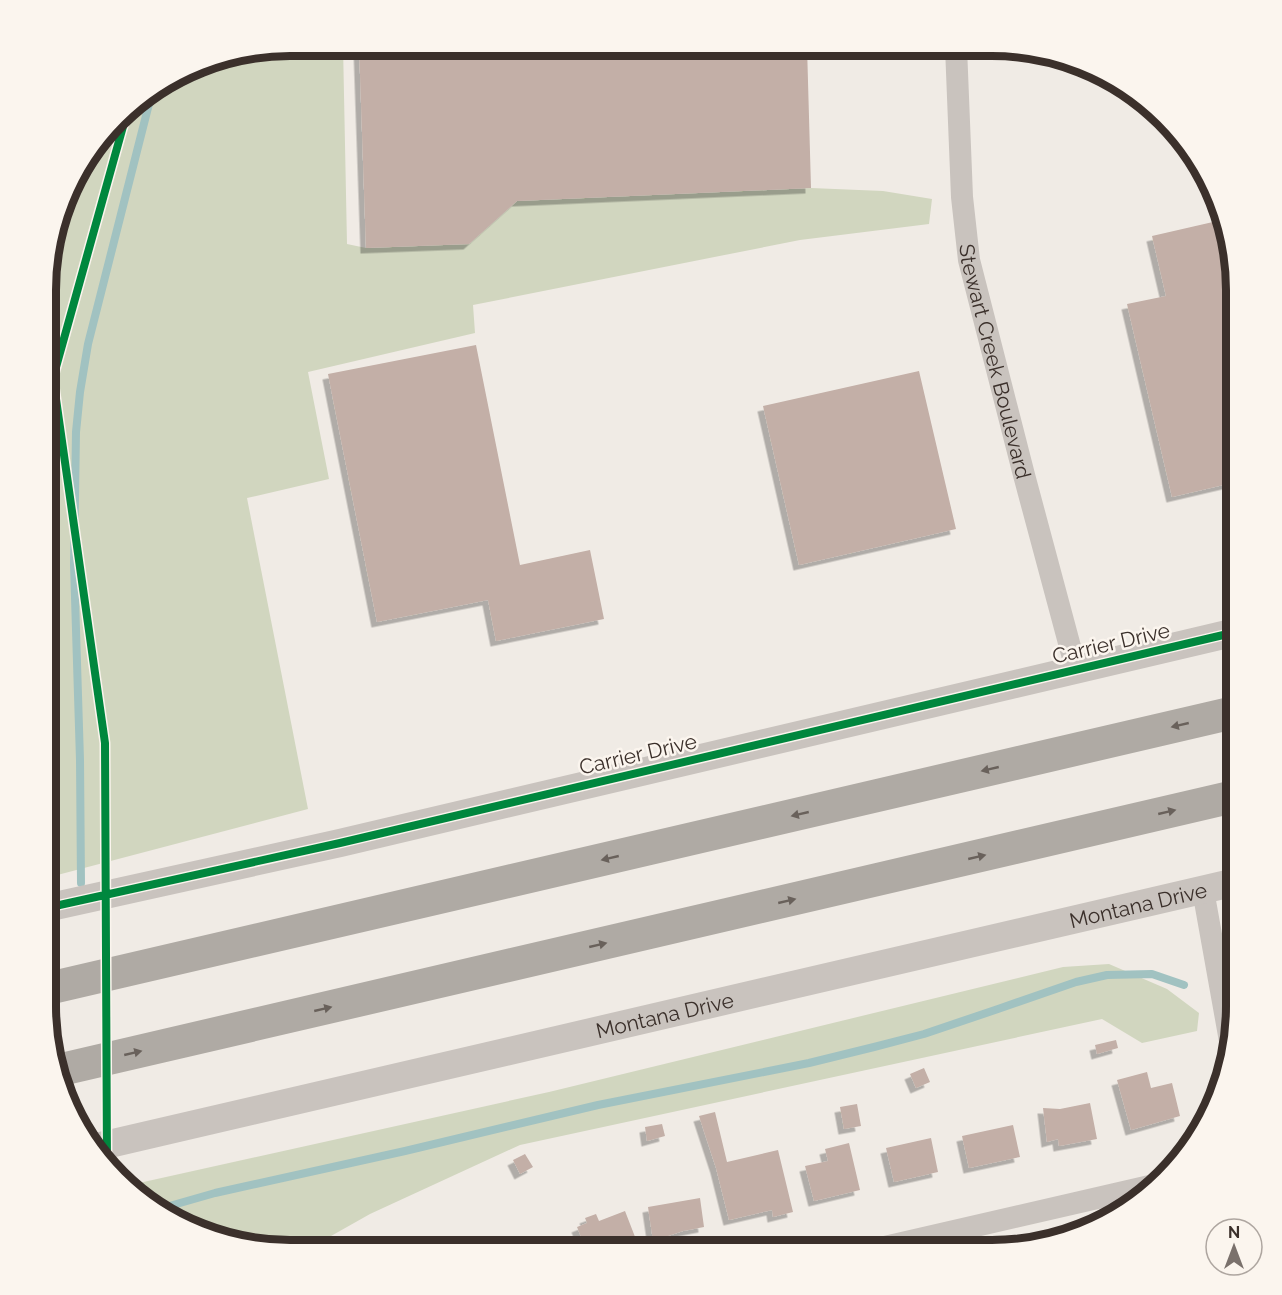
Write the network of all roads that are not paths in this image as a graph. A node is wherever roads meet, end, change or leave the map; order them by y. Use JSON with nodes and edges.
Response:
{"nodes":[{"id":1,"x":956,"y":56,"type":"edge"},
{"id":2,"x":1226,"y":634,"type":"edge"},
{"id":3,"x":1076,"y":669,"type":"junction"},
{"id":4,"x":1226,"y":714,"type":"edge"},
{"id":5,"x":1226,"y":798,"type":"edge"},
{"id":6,"x":1226,"y":884,"type":"edge"},
{"id":7,"x":1203,"y":890,"type":"junction"},
{"id":8,"x":55,"y":906,"type":"edge"},
{"id":9,"x":55,"y":987,"type":"edge"},
{"id":10,"x":1226,"y":1019,"type":"edge"},
{"id":11,"x":64,"y":1069,"type":"edge"},
{"id":12,"x":102,"y":1146,"type":"edge"},
{"id":13,"x":1138,"y":1189,"type":"edge"},
{"id":14,"x":919,"y":1240,"type":"edge"}],
"edges":[{"from":1,"to":3,"type":"street","name":"Stewart Creek Boulevard"},
{"from":2,"to":3,"type":"street","name":"Carrier Drive"},
{"from":3,"to":8,"type":"street","name":"Carrier Drive"},
{"from":4,"to":9,"type":"highway","one_way":true},
{"from":11,"to":5,"type":"highway","one_way":true},
{"from":6,"to":7,"type":"street","name":"Montana Drive"},
{"from":7,"to":10,"type":"street"},
{"from":7,"to":12,"type":"street","name":"Montana Drive"},
{"from":13,"to":14,"type":"street"}]}
